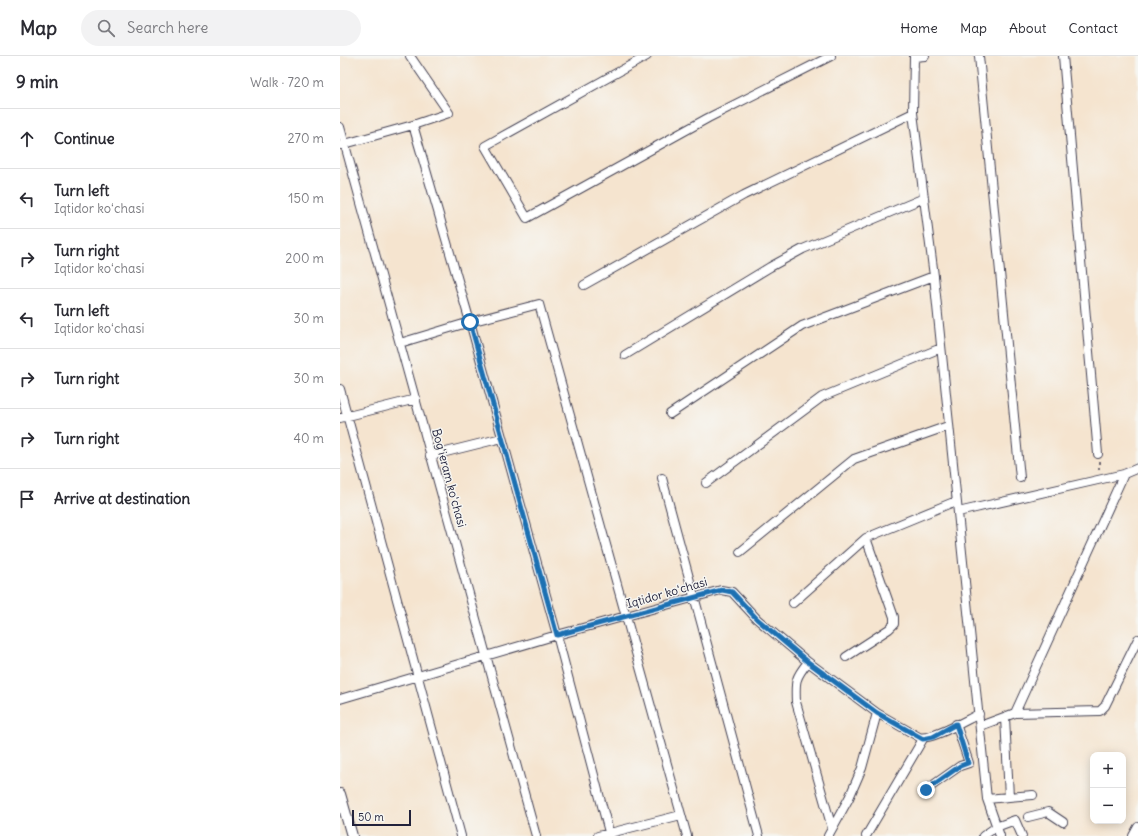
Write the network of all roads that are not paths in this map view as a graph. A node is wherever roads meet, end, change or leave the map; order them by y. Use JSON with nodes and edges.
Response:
{"nodes":[{"id":1,"x":410,"y":56,"type":"edge"},
{"id":2,"x":647,"y":56,"type":"edge"},
{"id":3,"x":831,"y":56,"type":"edge"},
{"id":4,"x":914,"y":56,"type":"edge"},
{"id":5,"x":925,"y":56,"type":"edge"},
{"id":6,"x":979,"y":56,"type":"edge"},
{"id":7,"x":1063,"y":56,"type":"edge"},
{"id":8,"x":913,"y":113,"type":"junction"},
{"id":9,"x":413,"y":125,"type":"junction"},
{"id":10,"x":340,"y":127,"type":"edge"},
{"id":11,"x":342,"y":145,"type":"edge"},
{"id":12,"x":924,"y":198,"type":"junction"},
{"id":13,"x":934,"y":276,"type":"junction"},
{"id":14,"x":584,"y":285,"type":"dead end"},
{"id":15,"x":470,"y":322,"type":"junction"},
{"id":16,"x":400,"y":343,"type":"junction"},
{"id":17,"x":941,"y":348,"type":"junction"},
{"id":18,"x":625,"y":355,"type":"dead end"},
{"id":19,"x":340,"y":389,"type":"edge"},
{"id":20,"x":416,"y":399,"type":"junction"},
{"id":21,"x":670,"y":414,"type":"dead end"},
{"id":22,"x":344,"y":417,"type":"edge"},
{"id":23,"x":948,"y":426,"type":"junction"},
{"id":24,"x":502,"y":438,"type":"junction"},
{"id":25,"x":1098,"y":454,"type":"road end"},
{"id":26,"x":430,"y":456,"type":"junction"},
{"id":27,"x":1138,"y":468,"type":"edge"},
{"id":28,"x":1124,"y":474,"type":"junction"},
{"id":29,"x":662,"y":478,"type":"dead end"},
{"id":30,"x":1020,"y":478,"type":"dead end"},
{"id":31,"x":706,"y":483,"type":"dead end"},
{"id":32,"x":956,"y":501,"type":"junction"},
{"id":33,"x":958,"y":512,"type":"junction"},
{"id":34,"x":866,"y":538,"type":"junction"},
{"id":35,"x":740,"y":552,"type":"dead end"},
{"id":36,"x":694,"y":598,"type":"junction"},
{"id":37,"x":793,"y":603,"type":"dead end"},
{"id":38,"x":626,"y":617,"type":"junction"},
{"id":39,"x":557,"y":635,"type":"junction"},
{"id":40,"x":1138,"y":639,"type":"edge"},
{"id":41,"x":487,"y":655,"type":"junction"},
{"id":42,"x":846,"y":657,"type":"dead end"},
{"id":43,"x":808,"y":662,"type":"junction"},
{"id":44,"x":417,"y":675,"type":"junction"},
{"id":45,"x":340,"y":699,"type":"edge"},
{"id":46,"x":877,"y":713,"type":"junction"},
{"id":47,"x":1015,"y":713,"type":"junction"},
{"id":48,"x":979,"y":714,"type":"junction"},
{"id":49,"x":1004,"y":717,"type":"junction"},
{"id":50,"x":956,"y":724,"type":"junction"},
{"id":51,"x":980,"y":726,"type":"junction"},
{"id":52,"x":923,"y":739,"type":"junction"},
{"id":53,"x":982,"y":756,"type":"junction"},
{"id":54,"x":968,"y":763,"type":"junction"},
{"id":55,"x":926,"y":790,"type":"dead end"},
{"id":56,"x":340,"y":794,"type":"edge"},
{"id":57,"x":1033,"y":795,"type":"dead end"},
{"id":58,"x":1009,"y":797,"type":"junction"},
{"id":59,"x":987,"y":798,"type":"junction"},
{"id":60,"x":681,"y":815,"type":"junction"},
{"id":61,"x":1021,"y":819,"type":"junction"},
{"id":62,"x":1063,"y":822,"type":"dead end"},
{"id":63,"x":996,"y":827,"type":"junction"},
{"id":64,"x":1138,"y":827,"type":"edge"},
{"id":65,"x":832,"y":828,"type":"junction"},
{"id":66,"x":610,"y":835,"type":"edge"},
{"id":67,"x":352,"y":836,"type":"edge"},
{"id":68,"x":461,"y":836,"type":"edge"},
{"id":69,"x":536,"y":836,"type":"edge"},
{"id":70,"x":598,"y":836,"type":"edge"},
{"id":71,"x":687,"y":836,"type":"edge"},
{"id":72,"x":759,"y":836,"type":"edge"},
{"id":73,"x":828,"y":836,"type":"edge"},
{"id":74,"x":866,"y":836,"type":"edge"},
{"id":75,"x":983,"y":836,"type":"edge"},
{"id":76,"x":1000,"y":836,"type":"edge"},
{"id":77,"x":1022,"y":836,"type":"edge"},
{"id":78,"x":1133,"y":836,"type":"edge"}],
"edges":[{"from":1,"to":9,"type":"street"},
{"from":2,"to":3,"type":"street"},
{"from":4,"to":5,"type":"street"},
{"from":4,"to":8,"type":"street"},
{"from":6,"to":30,"type":"street"},
{"from":7,"to":25,"type":"street"},
{"from":8,"to":12,"type":"street"},
{"from":8,"to":14,"type":"street"},
{"from":9,"to":11,"type":"street"},
{"from":9,"to":15,"type":"street"},
{"from":10,"to":11,"type":"street","name":"Bogʻieram koʻchasi"},
{"from":11,"to":16,"type":"street","name":"Bogʻieram koʻchasi"},
{"from":12,"to":13,"type":"street"},
{"from":12,"to":18,"type":"street"},
{"from":13,"to":17,"type":"street"},
{"from":13,"to":21,"type":"street"},
{"from":15,"to":16,"type":"street"},
{"from":15,"to":24,"type":"street"},
{"from":15,"to":38,"type":"street"},
{"from":16,"to":20,"type":"street","name":"Bogʻieram koʻchasi"},
{"from":17,"to":23,"type":"street"},
{"from":17,"to":31,"type":"street"},
{"from":19,"to":22,"type":"street"},
{"from":20,"to":22,"type":"street"},
{"from":20,"to":26,"type":"street","name":"Bogʻieram koʻchasi"},
{"from":22,"to":44,"type":"street"},
{"from":23,"to":32,"type":"street"},
{"from":23,"to":35,"type":"street"},
{"from":24,"to":26,"type":"street"},
{"from":24,"to":39,"type":"street"},
{"from":26,"to":41,"type":"street","name":"Bogʻieram koʻchasi"},
{"from":27,"to":28,"type":"street"},
{"from":28,"to":33,"type":"street"},
{"from":28,"to":47,"type":"street"},
{"from":29,"to":36,"type":"street"},
{"from":32,"to":33,"type":"street"},
{"from":32,"to":34,"type":"street"},
{"from":33,"to":48,"type":"street"},
{"from":34,"to":37,"type":"street"},
{"from":34,"to":42,"type":"street"},
{"from":36,"to":38,"type":"street","name":"Iqtidor koʻchasi"},
{"from":36,"to":43,"type":"street","name":"Iqtidor koʻchasi"},
{"from":36,"to":72,"type":"street"},
{"from":38,"to":39,"type":"street","name":"Iqtidor koʻchasi"},
{"from":38,"to":60,"type":"street"},
{"from":39,"to":41,"type":"street","name":"Iqtidor koʻchasi"},
{"from":39,"to":66,"type":"street"},
{"from":40,"to":47,"type":"street"},
{"from":41,"to":44,"type":"street","name":"Iqtidor koʻchasi"},
{"from":41,"to":69,"type":"street","name":"Bogʻieram koʻchasi"},
{"from":43,"to":46,"type":"street","name":"Iqtidor koʻchasi"},
{"from":43,"to":65,"type":"street"},
{"from":44,"to":45,"type":"street","name":"Iqtidor koʻchasi"},
{"from":44,"to":68,"type":"street"},
{"from":46,"to":52,"type":"street","name":"Iqtidor koʻchasi"},
{"from":46,"to":65,"type":"street"},
{"from":47,"to":49,"type":"street"},
{"from":48,"to":50,"type":"street"},
{"from":48,"to":51,"type":"street"},
{"from":49,"to":51,"type":"street"},
{"from":49,"to":58,"type":"street"},
{"from":50,"to":52,"type":"street"},
{"from":50,"to":54,"type":"street"},
{"from":51,"to":53,"type":"street"},
{"from":52,"to":74,"type":"street"},
{"from":53,"to":54,"type":"street"},
{"from":53,"to":59,"type":"street"},
{"from":54,"to":55,"type":"street"},
{"from":56,"to":67,"type":"main road"},
{"from":57,"to":58,"type":"street"},
{"from":58,"to":59,"type":"street"},
{"from":59,"to":63,"type":"street"},
{"from":60,"to":66,"type":"street"},
{"from":60,"to":71,"type":"street"},
{"from":61,"to":62,"type":"street"},
{"from":61,"to":63,"type":"street"},
{"from":61,"to":77,"type":"street"},
{"from":63,"to":75,"type":"street"},
{"from":63,"to":76,"type":"street"},
{"from":64,"to":78,"type":"street"},
{"from":65,"to":73,"type":"street"},
{"from":66,"to":70,"type":"street"}]}
